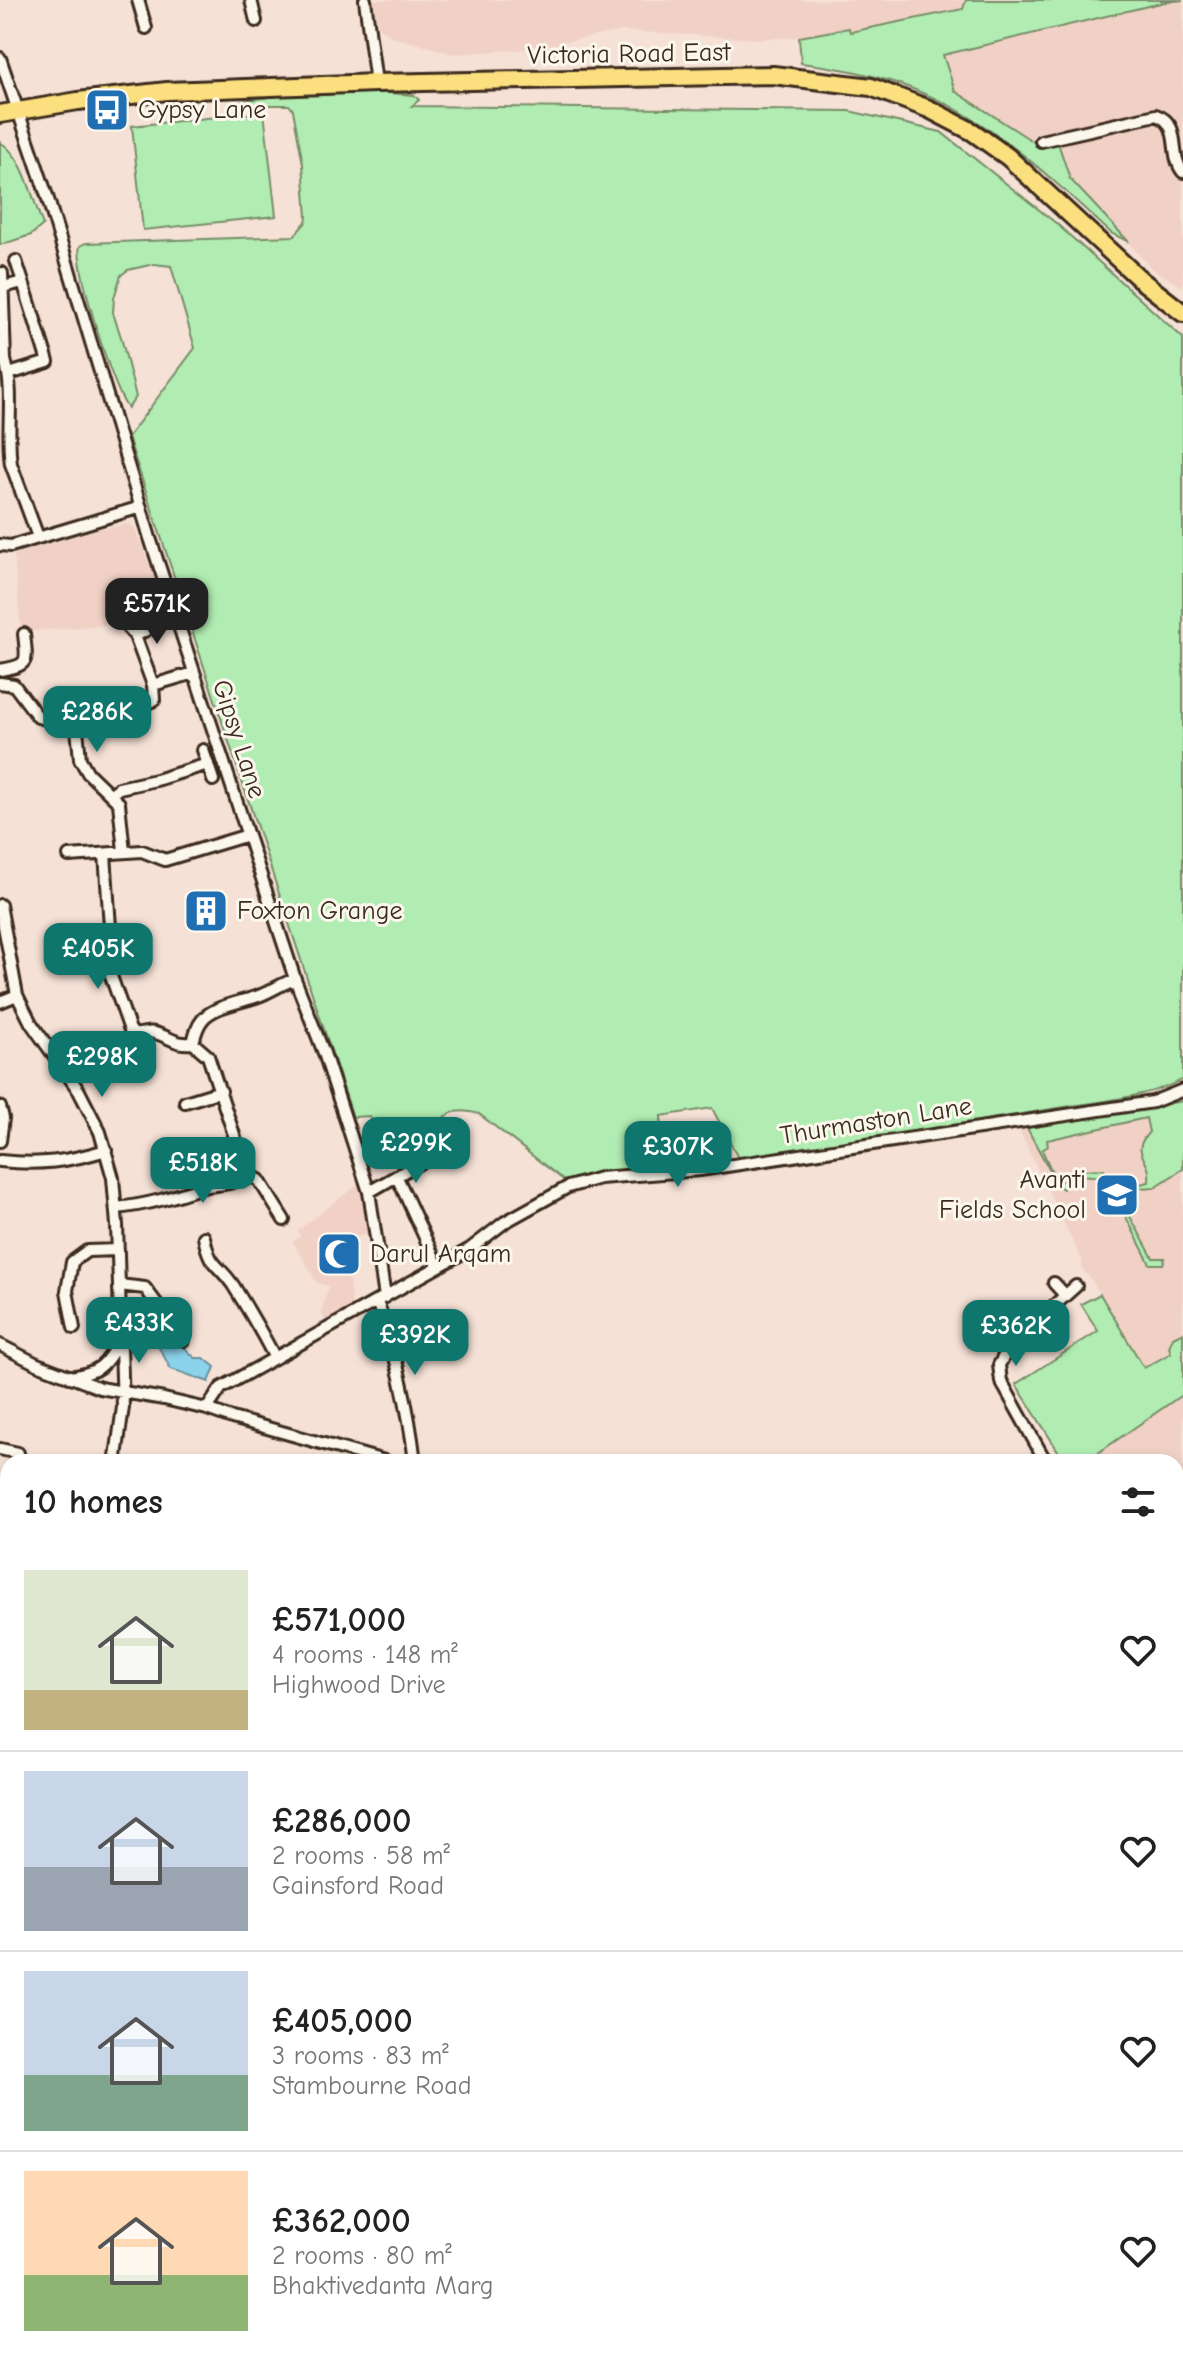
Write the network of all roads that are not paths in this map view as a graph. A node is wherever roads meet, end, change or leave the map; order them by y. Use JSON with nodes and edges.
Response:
{"nodes":[{"id":1,"x":138,"y":0,"type":"edge"},
{"id":2,"x":251,"y":0,"type":"edge"},
{"id":3,"x":365,"y":0,"type":"edge"},
{"id":4,"x":256,"y":21,"type":"dead end"},
{"id":5,"x":146,"y":28,"type":"dead end"},
{"id":6,"x":0,"y":58,"type":"edge"},
{"id":7,"x":376,"y":83,"type":"junction"},
{"id":8,"x":18,"y":111,"type":"junction"},
{"id":9,"x":0,"y":114,"type":"edge"},
{"id":10,"x":1041,"y":141,"type":"dead end"},
{"id":11,"x":1183,"y":172,"type":"edge"},
{"id":12,"x":16,"y":261,"type":"dead end"},
{"id":13,"x":2,"y":273,"type":"edge"},
{"id":14,"x":23,"y":282,"type":"junction"},
{"id":15,"x":3,"y":287,"type":"junction"},
{"id":16,"x":1183,"y":313,"type":"edge"},
{"id":17,"x":9,"y":374,"type":"junction"},
{"id":18,"x":6,"y":420,"type":"edge"},
{"id":19,"x":141,"y":507,"type":"junction"},
{"id":20,"x":38,"y":537,"type":"junction"},
{"id":21,"x":0,"y":545,"type":"edge"},
{"id":22,"x":127,"y":627,"type":"dead end"},
{"id":23,"x":148,"y":629,"type":"dead end"},
{"id":24,"x":24,"y":634,"type":"dead end"},
{"id":25,"x":135,"y":636,"type":"junction"},
{"id":26,"x":0,"y":670,"type":"edge"},
{"id":27,"x":194,"y":673,"type":"junction"},
{"id":28,"x":0,"y":683,"type":"edge"},
{"id":29,"x":153,"y":685,"type":"junction"},
{"id":30,"x":76,"y":719,"type":"junction"},
{"id":31,"x":203,"y":750,"type":"dead end"},
{"id":32,"x":208,"y":764,"type":"junction"},
{"id":33,"x":213,"y":780,"type":"dead end"},
{"id":34,"x":111,"y":794,"type":"junction"},
{"id":35,"x":248,"y":835,"type":"junction"},
{"id":36,"x":124,"y":851,"type":"junction"},
{"id":37,"x":105,"y":854,"type":"junction"},
{"id":38,"x":69,"y":856,"type":"dead end"},
{"id":39,"x":0,"y":905,"type":"edge"},
{"id":40,"x":295,"y":979,"type":"junction"},
{"id":41,"x":17,"y":995,"type":"junction"},
{"id":42,"x":0,"y":1002,"type":"edge"},
{"id":43,"x":193,"y":1043,"type":"junction"},
{"id":44,"x":1183,"y":1090,"type":"edge"},
{"id":45,"x":221,"y":1091,"type":"junction"},
{"id":46,"x":185,"y":1102,"type":"dead end"},
{"id":47,"x":0,"y":1107,"type":"edge"},
{"id":48,"x":0,"y":1141,"type":"edge"},
{"id":49,"x":447,"y":1147,"type":"dead end"},
{"id":50,"x":106,"y":1150,"type":"junction"},
{"id":51,"x":0,"y":1161,"type":"edge"},
{"id":52,"x":243,"y":1172,"type":"junction"},
{"id":53,"x":397,"y":1177,"type":"junction"},
{"id":54,"x":369,"y":1192,"type":"junction"},
{"id":55,"x":116,"y":1208,"type":"junction"},
{"id":56,"x":284,"y":1220,"type":"dead end"},
{"id":57,"x":204,"y":1237,"type":"dead end"},
{"id":58,"x":118,"y":1250,"type":"junction"},
{"id":59,"x":438,"y":1266,"type":"junction"},
{"id":60,"x":1054,"y":1283,"type":"dead end"},
{"id":61,"x":119,"y":1285,"type":"junction"},
{"id":62,"x":1076,"y":1286,"type":"dead end"},
{"id":63,"x":1065,"y":1295,"type":"junction"},
{"id":64,"x":381,"y":1300,"type":"junction"},
{"id":65,"x":74,"y":1328,"type":"dead end"},
{"id":66,"x":121,"y":1337,"type":"junction"},
{"id":67,"x":184,"y":1340,"type":"dead end"},
{"id":68,"x":0,"y":1345,"type":"edge"},
{"id":69,"x":275,"y":1358,"type":"junction"},
{"id":70,"x":67,"y":1377,"type":"junction"},
{"id":71,"x":122,"y":1393,"type":"junction"},
{"id":72,"x":207,"y":1409,"type":"junction"},
{"id":73,"x":0,"y":1449,"type":"edge"},
{"id":74,"x":18,"y":1453,"type":"dead end"},
{"id":75,"x":116,"y":1454,"type":"edge"},
{"id":76,"x":360,"y":1454,"type":"edge"},
{"id":77,"x":414,"y":1454,"type":"edge"},
{"id":78,"x":1042,"y":1454,"type":"edge"}],
"edges":[{"from":1,"to":5,"type":"street"},
{"from":2,"to":4,"type":"street"},
{"from":3,"to":7,"type":"street"},
{"from":6,"to":8,"type":"street","name":"Gipsy Lane"},
{"from":7,"to":8,"type":"highway","name":"Victoria Road East"},
{"from":7,"to":16,"type":"highway","name":"Victoria Road East"},
{"from":8,"to":9,"type":"highway","name":"Victoria Road East"},
{"from":8,"to":19,"type":"street","name":"Gipsy Lane"},
{"from":10,"to":11,"type":"street"},
{"from":12,"to":14,"type":"street"},
{"from":13,"to":15,"type":"street"},
{"from":14,"to":15,"type":"street"},
{"from":14,"to":17,"type":"street"},
{"from":15,"to":17,"type":"street"},
{"from":17,"to":18,"type":"street"},
{"from":18,"to":20,"type":"street"},
{"from":19,"to":20,"type":"street"},
{"from":19,"to":27,"type":"street","name":"Gipsy Lane"},
{"from":20,"to":21,"type":"street"},
{"from":22,"to":25,"type":"street"},
{"from":23,"to":25,"type":"street"},
{"from":24,"to":26,"type":"street"},
{"from":25,"to":29,"type":"street"},
{"from":27,"to":29,"type":"street"},
{"from":27,"to":35,"type":"street","name":"Gipsy Lane"},
{"from":28,"to":30,"type":"street"},
{"from":29,"to":30,"type":"street"},
{"from":30,"to":34,"type":"street"},
{"from":31,"to":32,"type":"street"},
{"from":32,"to":33,"type":"street"},
{"from":32,"to":34,"type":"street"},
{"from":34,"to":36,"type":"street"},
{"from":35,"to":36,"type":"street"},
{"from":35,"to":40,"type":"street","name":"Gipsy Lane"},
{"from":36,"to":37,"type":"street"},
{"from":37,"to":38,"type":"street"},
{"from":37,"to":43,"type":"street"},
{"from":39,"to":41,"type":"street"},
{"from":40,"to":43,"type":"street"},
{"from":40,"to":54,"type":"street","name":"Gipsy Lane"},
{"from":41,"to":42,"type":"street"},
{"from":41,"to":50,"type":"street"},
{"from":43,"to":45,"type":"street"},
{"from":44,"to":59,"type":"street","name":"Thurmaston Lane"},
{"from":45,"to":46,"type":"street"},
{"from":45,"to":52,"type":"street"},
{"from":47,"to":48,"type":"street"},
{"from":49,"to":53,"type":"street"},
{"from":50,"to":51,"type":"street"},
{"from":50,"to":55,"type":"street"},
{"from":52,"to":55,"type":"street"},
{"from":52,"to":56,"type":"street"},
{"from":53,"to":54,"type":"street"},
{"from":53,"to":59,"type":"street"},
{"from":54,"to":64,"type":"street","name":"Gipsy Lane"},
{"from":55,"to":58,"type":"street"},
{"from":57,"to":69,"type":"street"},
{"from":58,"to":61,"type":"street"},
{"from":58,"to":65,"type":"street"},
{"from":59,"to":64,"type":"street","name":"Thurmaston Lane"},
{"from":60,"to":63,"type":"street"},
{"from":61,"to":66,"type":"street"},
{"from":61,"to":67,"type":"street"},
{"from":62,"to":63,"type":"street"},
{"from":63,"to":78,"type":"street"},
{"from":64,"to":69,"type":"street","name":"Thurmaston Lane"},
{"from":64,"to":77,"type":"street","name":"Gipsy Lane"},
{"from":66,"to":70,"type":"street"},
{"from":66,"to":71,"type":"street"},
{"from":68,"to":70,"type":"street"},
{"from":69,"to":72,"type":"street","name":"Thurmaston Lane"},
{"from":70,"to":71,"type":"street"},
{"from":71,"to":72,"type":"street"},
{"from":71,"to":75,"type":"street"},
{"from":72,"to":76,"type":"street"},
{"from":73,"to":74,"type":"street"}]}
